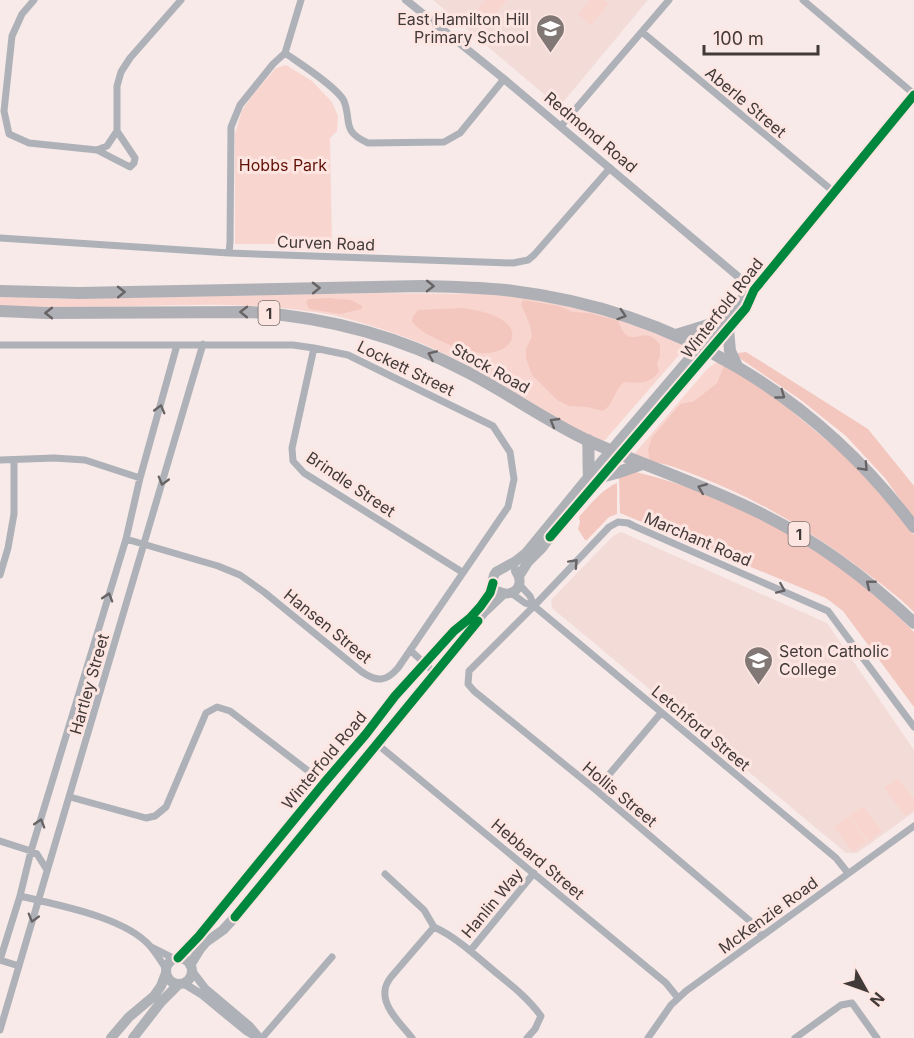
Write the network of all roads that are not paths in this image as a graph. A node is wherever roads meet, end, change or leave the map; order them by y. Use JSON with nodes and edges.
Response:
{"nodes":[{"id":1,"x":34,"y":0,"type":"edge"},
{"id":2,"x":181,"y":0,"type":"edge"},
{"id":3,"x":301,"y":0,"type":"edge"},
{"id":4,"x":406,"y":0,"type":"edge"},
{"id":5,"x":669,"y":0,"type":"edge"},
{"id":6,"x":803,"y":0,"type":"edge"},
{"id":7,"x":642,"y":32,"type":"junction"},
{"id":8,"x":285,"y":53,"type":"junction"},
{"id":9,"x":504,"y":79,"type":"junction"},
{"id":10,"x":914,"y":94,"type":"edge"},
{"id":11,"x":561,"y":126,"type":"junction"},
{"id":12,"x":117,"y":131,"type":"junction"},
{"id":13,"x":97,"y":150,"type":"junction"},
{"id":14,"x":610,"y":168,"type":"junction"},
{"id":15,"x":834,"y":192,"type":"junction"},
{"id":16,"x":0,"y":238,"type":"edge"},
{"id":17,"x":229,"y":253,"type":"junction"},
{"id":18,"x":754,"y":290,"type":"junction"},
{"id":19,"x":0,"y":291,"type":"edge"},
{"id":20,"x":0,"y":311,"type":"edge"},
{"id":21,"x":724,"y":325,"type":"junction"},
{"id":22,"x":676,"y":335,"type":"junction"},
{"id":23,"x":203,"y":344,"type":"junction"},
{"id":24,"x":0,"y":345,"type":"edge"},
{"id":25,"x":177,"y":345,"type":"junction"},
{"id":26,"x":314,"y":348,"type":"junction"},
{"id":27,"x":705,"y":349,"type":"junction"},
{"id":28,"x":737,"y":366,"type":"junction"},
{"id":29,"x":588,"y":440,"type":"junction"},
{"id":30,"x":616,"y":452,"type":"junction"},
{"id":31,"x":0,"y":460,"type":"edge"},
{"id":32,"x":14,"y":460,"type":"junction"},
{"id":33,"x":642,"y":464,"type":"junction"},
{"id":34,"x":595,"y":476,"type":"junction"},
{"id":35,"x":141,"y":478,"type":"junction"},
{"id":36,"x":508,"y":507,"type":"joint"},
{"id":37,"x":914,"y":527,"type":"edge"},
{"id":38,"x":126,"y":539,"type":"junction"},
{"id":39,"x":145,"y":543,"type":"junction"},
{"id":40,"x":505,"y":567,"type":"junction"},
{"id":41,"x":462,"y":572,"type":"junction"},
{"id":42,"x":0,"y":575,"type":"edge"},
{"id":43,"x":519,"y":580,"type":"junction"},
{"id":44,"x":493,"y":583,"type":"junction"},
{"id":45,"x":507,"y":593,"type":"junction"},
{"id":46,"x":534,"y":606,"type":"junction"},
{"id":47,"x":914,"y":623,"type":"edge"},
{"id":48,"x":410,"y":650,"type":"junction"},
{"id":49,"x":424,"y":663,"type":"junction"},
{"id":50,"x":469,"y":671,"type":"joint"},
{"id":51,"x":435,"y":673,"type":"junction"},
{"id":52,"x":661,"y":713,"type":"junction"},
{"id":53,"x":914,"y":727,"type":"edge"},
{"id":54,"x":377,"y":744,"type":"junction"},
{"id":55,"x":324,"y":783,"type":"junction"},
{"id":56,"x":596,"y":790,"type":"junction"},
{"id":57,"x":70,"y":797,"type":"junction"},
{"id":58,"x":914,"y":826,"type":"edge"},
{"id":59,"x":0,"y":841,"type":"edge"},
{"id":60,"x":31,"y":851,"type":"junction"},
{"id":61,"x":47,"y":870,"type":"junction"},
{"id":62,"x":534,"y":873,"type":"junction"},
{"id":63,"x":848,"y":873,"type":"junction"},
{"id":64,"x":385,"y":874,"type":"dead end"},
{"id":65,"x":20,"y":896,"type":"junction"},
{"id":66,"x":38,"y":900,"type":"junction"},
{"id":67,"x":434,"y":927,"type":"junction"},
{"id":68,"x":762,"y":936,"type":"junction"},
{"id":69,"x":151,"y":947,"type":"junction"},
{"id":70,"x":470,"y":951,"type":"junction"},
{"id":71,"x":332,"y":957,"type":"dead end"},
{"id":72,"x":177,"y":958,"type":"junction"},
{"id":73,"x":0,"y":960,"type":"edge"},
{"id":74,"x":19,"y":966,"type":"junction"},
{"id":75,"x":191,"y":968,"type":"junction"},
{"id":76,"x":166,"y":971,"type":"junction"},
{"id":77,"x":181,"y":984,"type":"junction"},
{"id":78,"x":678,"y":998,"type":"junction"},
{"id":79,"x":0,"y":1030,"type":"edge"},
{"id":80,"x":111,"y":1038,"type":"edge"},
{"id":81,"x":133,"y":1038,"type":"edge"},
{"id":82,"x":260,"y":1038,"type":"edge"},
{"id":83,"x":412,"y":1038,"type":"edge"},
{"id":84,"x":526,"y":1038,"type":"edge"},
{"id":85,"x":648,"y":1038,"type":"edge"},
{"id":86,"x":795,"y":1038,"type":"edge"},
{"id":87,"x":877,"y":1038,"type":"edge"}],
"edges":[{"from":1,"to":13,"type":"street"},
{"from":2,"to":12,"type":"street"},
{"from":3,"to":8,"type":"street"},
{"from":4,"to":9,"type":"street","name":"Redmond Road"},
{"from":5,"to":7,"type":"street"},
{"from":6,"to":10,"type":"street"},
{"from":7,"to":11,"type":"street"},
{"from":7,"to":15,"type":"street","name":"Aberle Street"},
{"from":8,"to":9,"type":"street"},
{"from":8,"to":17,"type":"street"},
{"from":9,"to":11,"type":"street","name":"Redmond Road"},
{"from":10,"to":15,"type":"main road","name":"Winterfold Road"},
{"from":11,"to":14,"type":"street","name":"Redmond Road"},
{"from":12,"to":13,"type":"street"},
{"from":12,"to":13,"type":"street"},
{"from":14,"to":17,"type":"street","name":"Curven Road"},
{"from":14,"to":18,"type":"street","name":"Redmond Road"},
{"from":15,"to":18,"type":"main road","name":"Winterfold Road"},
{"from":16,"to":17,"type":"street","name":"Curven Road"},
{"from":18,"to":21,"type":"main road","name":"Winterfold Road"},
{"from":19,"to":22,"type":"highway","number":"1","one_way":true},
{"from":29,"to":20,"type":"highway","name":"Stock Road","number":"1","one_way":true},
{"from":21,"to":22,"type":"highway"},
{"from":21,"to":27,"type":"main road","name":"Winterfold Road"},
{"from":21,"to":28,"type":"highway"},
{"from":22,"to":27,"type":"highway","number":"1"},
{"from":23,"to":25,"type":"street","name":"Lockett Street"},
{"from":23,"to":26,"type":"street","name":"Lockett Street"},
{"from":23,"to":39,"type":"street","name":"Hartley Street","one_way":true},
{"from":24,"to":25,"type":"street","name":"Lockett Street"},
{"from":35,"to":25,"type":"street","name":"Hartley Street","one_way":true},
{"from":26,"to":36,"type":"street","name":"Lockett Street"},
{"from":26,"to":41,"type":"street","name":"Brindle Street"},
{"from":27,"to":28,"type":"highway","number":"1"},
{"from":27,"to":30,"type":"main road","name":"Winterfold Road"},
{"from":28,"to":37,"type":"highway","number":"1","one_way":true},
{"from":29,"to":30,"type":"highway","name":"Stock Road","number":"1"},
{"from":29,"to":34,"type":"highway"},
{"from":30,"to":33,"type":"highway","name":"Stock Road","number":"1"},
{"from":30,"to":34,"type":"main road","name":"Winterfold Road"},
{"from":31,"to":32,"type":"street"},
{"from":32,"to":35,"type":"street"},
{"from":32,"to":42,"type":"street"},
{"from":33,"to":34,"type":"highway"},
{"from":47,"to":33,"type":"highway","name":"Stock Road","number":"1","one_way":true},
{"from":34,"to":40,"type":"main road","name":"Winterfold Road"},
{"from":34,"to":43,"type":"main road","name":"Winterfold Road"},
{"from":35,"to":38,"type":"street","name":"Hartley Street"},
{"from":36,"to":41,"type":"street","name":"Hansen Street"},
{"from":38,"to":39,"type":"street","name":"Hansen Street"},
{"from":60,"to":38,"type":"street","name":"Hartley Street","one_way":true},
{"from":39,"to":48,"type":"street","name":"Hansen Street"},
{"from":39,"to":57,"type":"street","name":"Hartley Street"},
{"from":40,"to":43,"type":"main road"},
{"from":40,"to":44,"type":"main road"},
{"from":41,"to":48,"type":"street","name":"Hansen Street"},
{"from":43,"to":45,"type":"main road"},
{"from":43,"to":46,"type":"street","name":"Letchford Street"},
{"from":44,"to":45,"type":"main road"},
{"from":44,"to":49,"type":"main road","name":"Winterfold Road"},
{"from":45,"to":46,"type":"street","name":"Letchford Street"},
{"from":45,"to":51,"type":"main road","name":"Winterfold Road"},
{"from":46,"to":50,"type":"street","name":"Marchant Road"},
{"from":46,"to":52,"type":"street","name":"Letchford Street"},
{"from":46,"to":53,"type":"street","name":"Marchant Road","one_way":true},
{"from":48,"to":49,"type":"street"},
{"from":49,"to":51,"type":"street"},
{"from":49,"to":55,"type":"main road","name":"Winterfold Road"},
{"from":50,"to":56,"type":"street","name":"Hollis Street"},
{"from":51,"to":54,"type":"main road","name":"Winterfold Road"},
{"from":52,"to":56,"type":"street"},
{"from":52,"to":63,"type":"street","name":"Letchford Street"},
{"from":54,"to":62,"type":"street","name":"Hebbard Street"},
{"from":54,"to":75,"type":"main road","name":"Winterfold Road"},
{"from":55,"to":57,"type":"street"},
{"from":55,"to":72,"type":"main road","name":"Winterfold Road"},
{"from":56,"to":68,"type":"street","name":"Hollis Street"},
{"from":57,"to":61,"type":"street","name":"Hartley Street"},
{"from":58,"to":63,"type":"street","name":"McKenzie Road"},
{"from":59,"to":60,"type":"street"},
{"from":60,"to":61,"type":"street"},
{"from":60,"to":65,"type":"street","name":"Hartley Street"},
{"from":61,"to":66,"type":"street","name":"Hartley Street"},
{"from":62,"to":70,"type":"street","name":"Hanlin Way"},
{"from":62,"to":78,"type":"street","name":"Hebbard Street"},
{"from":63,"to":68,"type":"street","name":"McKenzie Road"},
{"from":64,"to":67,"type":"street"},
{"from":65,"to":66,"type":"street"},
{"from":65,"to":73,"type":"street","name":"Hartley Street"},
{"from":66,"to":69,"type":"street"},
{"from":66,"to":74,"type":"street","name":"Hartley Street","one_way":true},
{"from":67,"to":70,"type":"street","name":"Hanlin Way"},
{"from":67,"to":83,"type":"street","name":"Hanlin Way"},
{"from":68,"to":78,"type":"street","name":"McKenzie Road"},
{"from":69,"to":72,"type":"street"},
{"from":69,"to":76,"type":"street"},
{"from":70,"to":84,"type":"street","name":"Hanlin Way"},
{"from":71,"to":82,"type":"street"},
{"from":72,"to":75,"type":"main road"},
{"from":72,"to":76,"type":"main road"},
{"from":73,"to":74,"type":"street"},
{"from":74,"to":79,"type":"street","name":"Hartley Street"},
{"from":75,"to":77,"type":"main road"},
{"from":75,"to":82,"type":"street"},
{"from":76,"to":77,"type":"main road"},
{"from":76,"to":80,"type":"main road"},
{"from":77,"to":81,"type":"main road"},
{"from":77,"to":82,"type":"street"},
{"from":78,"to":85,"type":"street","name":"McKenzie Road"},
{"from":86,"to":87,"type":"street"}]}
